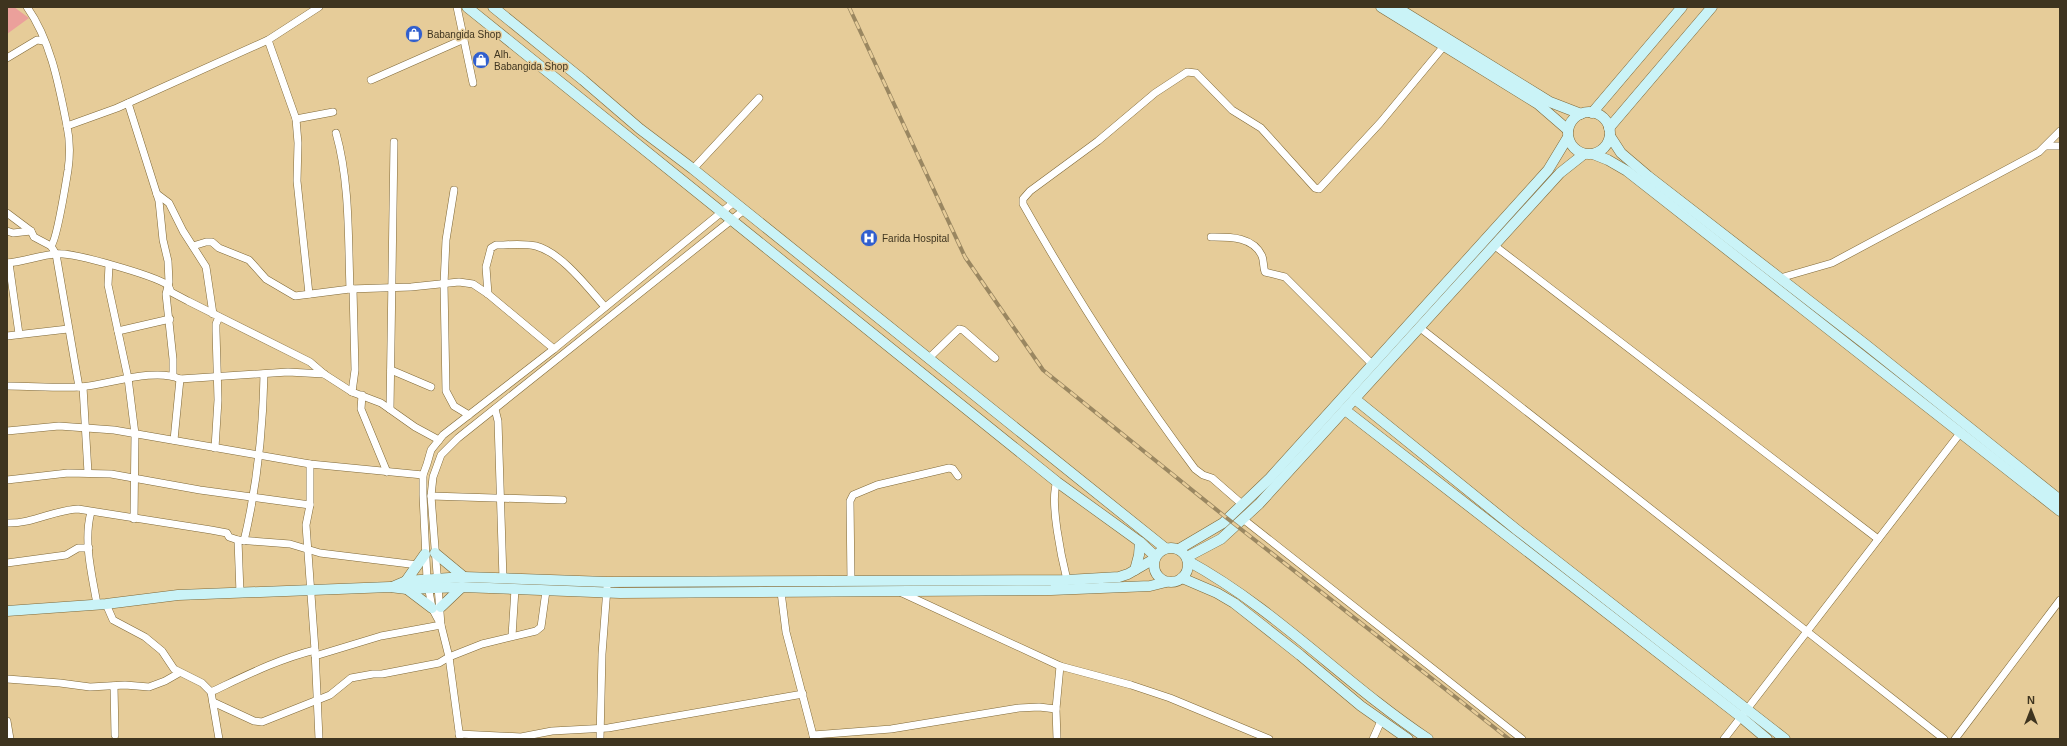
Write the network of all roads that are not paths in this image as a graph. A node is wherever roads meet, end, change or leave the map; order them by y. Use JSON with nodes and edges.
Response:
{"nodes":[{"id":1,"x":27,"y":7,"type":"edge"},
{"id":2,"x":319,"y":7,"type":"edge"},
{"id":3,"x":457,"y":7,"type":"edge"},
{"id":4,"x":467,"y":7,"type":"edge"},
{"id":5,"x":492,"y":7,"type":"edge"},
{"id":6,"x":1381,"y":7,"type":"edge"},
{"id":7,"x":1396,"y":7,"type":"edge"},
{"id":8,"x":1682,"y":7,"type":"edge"},
{"id":9,"x":1712,"y":7,"type":"edge"},
{"id":10,"x":464,"y":39,"type":"junction"},
{"id":11,"x":268,"y":40,"type":"junction"},
{"id":12,"x":44,"y":41,"type":"junction"},
{"id":13,"x":1444,"y":46,"type":"junction"},
{"id":14,"x":7,"y":58,"type":"edge"},
{"id":15,"x":371,"y":80,"type":"dead end"},
{"id":16,"x":473,"y":83,"type":"dead end"},
{"id":17,"x":759,"y":98,"type":"dead end"},
{"id":18,"x":128,"y":103,"type":"junction"},
{"id":19,"x":334,"y":112,"type":"dead end"},
{"id":20,"x":1592,"y":112,"type":"junction"},
{"id":21,"x":1581,"y":114,"type":"junction"},
{"id":22,"x":296,"y":122,"type":"junction"},
{"id":23,"x":67,"y":126,"type":"junction"},
{"id":24,"x":1609,"y":132,"type":"junction"},
{"id":25,"x":2060,"y":132,"type":"edge"},
{"id":26,"x":336,"y":133,"type":"dead end"},
{"id":27,"x":1568,"y":134,"type":"junction"},
{"id":28,"x":394,"y":142,"type":"dead end"},
{"id":29,"x":2047,"y":146,"type":"junction"},
{"id":30,"x":2060,"y":146,"type":"edge"},
{"id":31,"x":1588,"y":154,"type":"junction"},
{"id":32,"x":693,"y":169,"type":"junction"},
{"id":33,"x":454,"y":190,"type":"dead end"},
{"id":34,"x":157,"y":194,"type":"junction"},
{"id":35,"x":734,"y":202,"type":"junction"},
{"id":36,"x":744,"y":210,"type":"junction"},
{"id":37,"x":722,"y":212,"type":"junction"},
{"id":38,"x":7,"y":213,"type":"edge"},
{"id":39,"x":732,"y":221,"type":"junction"},
{"id":40,"x":7,"y":231,"type":"edge"},
{"id":41,"x":30,"y":231,"type":"junction"},
{"id":42,"x":1211,"y":238,"type":"dead end"},
{"id":43,"x":51,"y":246,"type":"junction"},
{"id":44,"x":193,"y":246,"type":"junction"},
{"id":45,"x":1495,"y":246,"type":"junction"},
{"id":46,"x":56,"y":254,"type":"junction"},
{"id":47,"x":8,"y":263,"type":"edge"},
{"id":48,"x":109,"y":265,"type":"junction"},
{"id":49,"x":1780,"y":278,"type":"junction"},
{"id":50,"x":444,"y":284,"type":"junction"},
{"id":51,"x":168,"y":285,"type":"junction"},
{"id":52,"x":392,"y":288,"type":"junction"},
{"id":53,"x":352,"y":289,"type":"junction"},
{"id":54,"x":309,"y":294,"type":"junction"},
{"id":55,"x":488,"y":294,"type":"junction"},
{"id":56,"x":606,"y":307,"type":"junction"},
{"id":57,"x":216,"y":316,"type":"junction"},
{"id":58,"x":170,"y":319,"type":"junction"},
{"id":59,"x":1420,"y":327,"type":"junction"},
{"id":60,"x":68,"y":330,"type":"junction"},
{"id":61,"x":118,"y":331,"type":"junction"},
{"id":62,"x":19,"y":334,"type":"junction"},
{"id":63,"x":7,"y":336,"type":"edge"},
{"id":64,"x":554,"y":349,"type":"junction"},
{"id":65,"x":995,"y":358,"type":"dead end"},
{"id":66,"x":928,"y":359,"type":"junction"},
{"id":67,"x":1372,"y":364,"type":"junction"},
{"id":68,"x":391,"y":370,"type":"junction"},
{"id":69,"x":264,"y":374,"type":"junction"},
{"id":70,"x":324,"y":374,"type":"junction"},
{"id":71,"x":216,"y":377,"type":"junction"},
{"id":72,"x":128,"y":378,"type":"junction"},
{"id":73,"x":176,"y":378,"type":"junction"},
{"id":74,"x":7,"y":386,"type":"edge"},
{"id":75,"x":81,"y":387,"type":"junction"},
{"id":76,"x":431,"y":387,"type":"dead end"},
{"id":77,"x":352,"y":392,"type":"junction"},
{"id":78,"x":362,"y":395,"type":"junction"},
{"id":79,"x":1355,"y":399,"type":"junction"},
{"id":80,"x":390,"y":409,"type":"junction"},
{"id":81,"x":495,"y":409,"type":"junction"},
{"id":82,"x":1345,"y":410,"type":"junction"},
{"id":83,"x":469,"y":416,"type":"junction"},
{"id":84,"x":85,"y":428,"type":"junction"},
{"id":85,"x":7,"y":431,"type":"edge"},
{"id":86,"x":1960,"y":432,"type":"junction"},
{"id":87,"x":135,"y":434,"type":"junction"},
{"id":88,"x":174,"y":440,"type":"junction"},
{"id":89,"x":439,"y":440,"type":"junction"},
{"id":90,"x":215,"y":448,"type":"junction"},
{"id":91,"x":259,"y":455,"type":"junction"},
{"id":92,"x":310,"y":464,"type":"junction"},
{"id":93,"x":387,"y":472,"type":"junction"},
{"id":94,"x":88,"y":473,"type":"junction"},
{"id":95,"x":423,"y":474,"type":"junction"},
{"id":96,"x":958,"y":476,"type":"dead end"},
{"id":97,"x":133,"y":479,"type":"junction"},
{"id":98,"x":7,"y":480,"type":"edge"},
{"id":99,"x":1058,"y":482,"type":"junction"},
{"id":100,"x":253,"y":496,"type":"junction"},
{"id":101,"x":432,"y":496,"type":"junction"},
{"id":102,"x":501,"y":497,"type":"junction"},
{"id":103,"x":563,"y":500,"type":"dead end"},
{"id":104,"x":2060,"y":500,"type":"edge"},
{"id":105,"x":310,"y":505,"type":"junction"},
{"id":106,"x":1243,"y":505,"type":"junction"},
{"id":107,"x":2060,"y":511,"type":"edge"},
{"id":108,"x":91,"y":512,"type":"junction"},
{"id":109,"x":134,"y":519,"type":"junction"},
{"id":110,"x":1243,"y":519,"type":"junction"},
{"id":111,"x":7,"y":523,"type":"edge"},
{"id":112,"x":1878,"y":539,"type":"junction"},
{"id":113,"x":241,"y":540,"type":"junction"},
{"id":114,"x":1140,"y":542,"type":"junction"},
{"id":115,"x":89,"y":548,"type":"junction"},
{"id":116,"x":1165,"y":548,"type":"junction"},
{"id":117,"x":1179,"y":549,"type":"junction"},
{"id":118,"x":309,"y":550,"type":"junction"},
{"id":119,"x":430,"y":553,"type":"junction"},
{"id":120,"x":1155,"y":557,"type":"junction"},
{"id":121,"x":1188,"y":559,"type":"junction"},
{"id":122,"x":7,"y":563,"type":"edge"},
{"id":123,"x":418,"y":565,"type":"junction"},
{"id":124,"x":1135,"y":570,"type":"junction"},
{"id":125,"x":1182,"y":578,"type":"junction"},
{"id":126,"x":503,"y":579,"type":"junction"},
{"id":127,"x":1067,"y":580,"type":"junction"},
{"id":128,"x":851,"y":581,"type":"junction"},
{"id":129,"x":463,"y":582,"type":"junction"},
{"id":130,"x":1166,"y":582,"type":"junction"},
{"id":131,"x":433,"y":583,"type":"junction"},
{"id":132,"x":406,"y":585,"type":"junction"},
{"id":133,"x":607,"y":587,"type":"junction"},
{"id":134,"x":515,"y":589,"type":"junction"},
{"id":135,"x":546,"y":591,"type":"junction"},
{"id":136,"x":311,"y":592,"type":"junction"},
{"id":137,"x":781,"y":592,"type":"junction"},
{"id":138,"x":898,"y":592,"type":"junction"},
{"id":139,"x":240,"y":593,"type":"junction"},
{"id":140,"x":2060,"y":600,"type":"edge"},
{"id":141,"x":101,"y":604,"type":"junction"},
{"id":142,"x":436,"y":608,"type":"junction"},
{"id":143,"x":7,"y":611,"type":"edge"},
{"id":144,"x":441,"y":624,"type":"junction"},
{"id":145,"x":1807,"y":631,"type":"junction"},
{"id":146,"x":512,"y":636,"type":"junction"},
{"id":147,"x":315,"y":653,"type":"junction"},
{"id":148,"x":448,"y":657,"type":"junction"},
{"id":149,"x":1060,"y":666,"type":"junction"},
{"id":150,"x":179,"y":673,"type":"junction"},
{"id":151,"x":7,"y":679,"type":"edge"},
{"id":152,"x":114,"y":686,"type":"junction"},
{"id":153,"x":211,"y":692,"type":"junction"},
{"id":154,"x":803,"y":694,"type":"junction"},
{"id":155,"x":317,"y":700,"type":"junction"},
{"id":156,"x":213,"y":702,"type":"junction"},
{"id":157,"x":1056,"y":709,"type":"junction"},
{"id":158,"x":1744,"y":713,"type":"junction"},
{"id":159,"x":7,"y":721,"type":"edge"},
{"id":160,"x":1381,"y":721,"type":"junction"},
{"id":161,"x":600,"y":728,"type":"junction"},
{"id":162,"x":115,"y":734,"type":"dead end"},
{"id":163,"x":460,"y":737,"type":"edge"},
{"id":164,"x":814,"y":737,"type":"edge"},
{"id":165,"x":10,"y":739,"type":"edge"},
{"id":166,"x":219,"y":739,"type":"edge"},
{"id":167,"x":319,"y":739,"type":"edge"},
{"id":168,"x":600,"y":739,"type":"edge"},
{"id":169,"x":1057,"y":739,"type":"edge"},
{"id":170,"x":1269,"y":739,"type":"edge"},
{"id":171,"x":1373,"y":739,"type":"edge"},
{"id":172,"x":1408,"y":739,"type":"edge"},
{"id":173,"x":1428,"y":739,"type":"edge"},
{"id":174,"x":1522,"y":739,"type":"edge"},
{"id":175,"x":1724,"y":739,"type":"edge"},
{"id":176,"x":1767,"y":739,"type":"edge"},
{"id":177,"x":1786,"y":739,"type":"edge"},
{"id":178,"x":1944,"y":739,"type":"edge"},
{"id":179,"x":1955,"y":739,"type":"edge"}],
"edges":[{"from":1,"to":12,"type":"street"},
{"from":2,"to":11,"type":"street"},
{"from":3,"to":10,"type":"street"},
{"from":4,"to":37,"type":"street"},
{"from":5,"to":32,"type":"street"},
{"from":6,"to":13,"type":"street"},
{"from":7,"to":21,"type":"street"},
{"from":8,"to":20,"type":"street"},
{"from":9,"to":24,"type":"street"},
{"from":10,"to":15,"type":"street"},
{"from":10,"to":16,"type":"street"},
{"from":11,"to":18,"type":"street"},
{"from":11,"to":22,"type":"street"},
{"from":12,"to":14,"type":"street"},
{"from":12,"to":23,"type":"street"},
{"from":13,"to":27,"type":"street"},
{"from":13,"to":106,"type":"street"},
{"from":17,"to":32,"type":"street"},
{"from":18,"to":23,"type":"street"},
{"from":18,"to":34,"type":"street"},
{"from":19,"to":22,"type":"street"},
{"from":20,"to":21,"type":"street"},
{"from":20,"to":24,"type":"street"},
{"from":21,"to":27,"type":"street"},
{"from":22,"to":54,"type":"street"},
{"from":23,"to":43,"type":"street"},
{"from":24,"to":31,"type":"street"},
{"from":24,"to":49,"type":"street"},
{"from":25,"to":29,"type":"street"},
{"from":26,"to":53,"type":"street"},
{"from":27,"to":31,"type":"street"},
{"from":27,"to":67,"type":"street"},
{"from":28,"to":52,"type":"street"},
{"from":29,"to":30,"type":"street"},
{"from":29,"to":49,"type":"street"},
{"from":31,"to":45,"type":"street"},
{"from":31,"to":86,"type":"street"},
{"from":32,"to":35,"type":"street"},
{"from":33,"to":50,"type":"street"},
{"from":34,"to":44,"type":"street"},
{"from":34,"to":51,"type":"street"},
{"from":35,"to":36,"type":"street"},
{"from":35,"to":37,"type":"street"},
{"from":36,"to":39,"type":"street"},
{"from":36,"to":66,"type":"street"},
{"from":37,"to":39,"type":"street"},
{"from":37,"to":56,"type":"street"},
{"from":38,"to":41,"type":"street"},
{"from":39,"to":81,"type":"street"},
{"from":39,"to":99,"type":"street"},
{"from":40,"to":41,"type":"street"},
{"from":41,"to":43,"type":"street"},
{"from":42,"to":67,"type":"street"},
{"from":43,"to":46,"type":"street"},
{"from":44,"to":54,"type":"street"},
{"from":44,"to":57,"type":"street"},
{"from":45,"to":59,"type":"street"},
{"from":45,"to":112,"type":"street"},
{"from":46,"to":47,"type":"street"},
{"from":46,"to":48,"type":"street"},
{"from":46,"to":60,"type":"street"},
{"from":47,"to":62,"type":"street"},
{"from":48,"to":51,"type":"street"},
{"from":48,"to":61,"type":"street"},
{"from":49,"to":104,"type":"street"},
{"from":50,"to":52,"type":"street"},
{"from":50,"to":55,"type":"street"},
{"from":50,"to":83,"type":"street"},
{"from":51,"to":57,"type":"street"},
{"from":51,"to":58,"type":"street"},
{"from":52,"to":53,"type":"street"},
{"from":52,"to":68,"type":"street"},
{"from":53,"to":54,"type":"street"},
{"from":53,"to":77,"type":"street"},
{"from":55,"to":56,"type":"street"},
{"from":55,"to":64,"type":"street"},
{"from":56,"to":64,"type":"street"},
{"from":57,"to":70,"type":"street"},
{"from":57,"to":71,"type":"street"},
{"from":58,"to":61,"type":"street"},
{"from":58,"to":73,"type":"street"},
{"from":59,"to":79,"type":"street"},
{"from":59,"to":145,"type":"street"},
{"from":60,"to":62,"type":"street"},
{"from":60,"to":75,"type":"street"},
{"from":61,"to":72,"type":"street"},
{"from":62,"to":63,"type":"street"},
{"from":64,"to":83,"type":"street"},
{"from":65,"to":66,"type":"street"},
{"from":66,"to":116,"type":"street"},
{"from":67,"to":106,"type":"street"},
{"from":68,"to":76,"type":"street"},
{"from":68,"to":80,"type":"street"},
{"from":69,"to":70,"type":"street"},
{"from":69,"to":71,"type":"street"},
{"from":69,"to":91,"type":"street"},
{"from":70,"to":77,"type":"street"},
{"from":71,"to":73,"type":"street"},
{"from":71,"to":90,"type":"street"},
{"from":72,"to":73,"type":"street"},
{"from":72,"to":75,"type":"street"},
{"from":72,"to":87,"type":"street"},
{"from":73,"to":88,"type":"street"},
{"from":74,"to":75,"type":"street"},
{"from":75,"to":84,"type":"street"},
{"from":77,"to":78,"type":"street"},
{"from":78,"to":80,"type":"street"},
{"from":78,"to":93,"type":"street"},
{"from":79,"to":82,"type":"street"},
{"from":79,"to":158,"type":"street"},
{"from":80,"to":89,"type":"street"},
{"from":81,"to":101,"type":"street"},
{"from":81,"to":102,"type":"street"},
{"from":82,"to":110,"type":"street"},
{"from":82,"to":158,"type":"street"},
{"from":83,"to":89,"type":"street"},
{"from":84,"to":85,"type":"street"},
{"from":84,"to":87,"type":"street"},
{"from":84,"to":94,"type":"street"},
{"from":86,"to":107,"type":"street"},
{"from":86,"to":112,"type":"street"},
{"from":87,"to":88,"type":"street"},
{"from":87,"to":97,"type":"street"},
{"from":88,"to":90,"type":"street"},
{"from":89,"to":95,"type":"street"},
{"from":90,"to":91,"type":"street"},
{"from":91,"to":92,"type":"street"},
{"from":91,"to":100,"type":"street"},
{"from":92,"to":93,"type":"street"},
{"from":92,"to":105,"type":"street"},
{"from":93,"to":95,"type":"street"},
{"from":94,"to":97,"type":"street"},
{"from":94,"to":98,"type":"street"},
{"from":95,"to":119,"type":"street"},
{"from":96,"to":128,"type":"street"},
{"from":97,"to":100,"type":"street"},
{"from":97,"to":109,"type":"street"},
{"from":99,"to":114,"type":"street"},
{"from":99,"to":127,"type":"street"},
{"from":100,"to":105,"type":"street"},
{"from":100,"to":113,"type":"street"},
{"from":101,"to":102,"type":"street"},
{"from":101,"to":119,"type":"street"},
{"from":102,"to":103,"type":"street"},
{"from":102,"to":126,"type":"street"},
{"from":105,"to":118,"type":"street"},
{"from":106,"to":117,"type":"street"},
{"from":108,"to":109,"type":"street"},
{"from":108,"to":111,"type":"street"},
{"from":108,"to":115,"type":"street"},
{"from":109,"to":113,"type":"street"},
{"from":110,"to":121,"type":"street"},
{"from":110,"to":174,"type":"street"},
{"from":112,"to":145,"type":"street"},
{"from":113,"to":118,"type":"street"},
{"from":113,"to":139,"type":"street"},
{"from":114,"to":120,"type":"street"},
{"from":114,"to":124,"type":"street"},
{"from":115,"to":122,"type":"street"},
{"from":115,"to":141,"type":"street"},
{"from":116,"to":117,"type":"street"},
{"from":116,"to":120,"type":"street"},
{"from":117,"to":121,"type":"street"},
{"from":118,"to":123,"type":"street"},
{"from":118,"to":136,"type":"street"},
{"from":119,"to":123,"type":"street"},
{"from":119,"to":129,"type":"street"},
{"from":119,"to":131,"type":"street"},
{"from":119,"to":131,"type":"street"},
{"from":120,"to":124,"type":"street"},
{"from":120,"to":130,"type":"street"},
{"from":121,"to":125,"type":"street"},
{"from":121,"to":173,"type":"street"},
{"from":123,"to":132,"type":"street"},
{"from":124,"to":127,"type":"street"},
{"from":125,"to":130,"type":"street"},
{"from":125,"to":160,"type":"street"},
{"from":126,"to":129,"type":"street"},
{"from":126,"to":133,"type":"street"},
{"from":127,"to":128,"type":"street"},
{"from":128,"to":133,"type":"street"},
{"from":129,"to":131,"type":"street"},
{"from":129,"to":134,"type":"street"},
{"from":129,"to":142,"type":"street"},
{"from":130,"to":138,"type":"street"},
{"from":131,"to":132,"type":"street"},
{"from":131,"to":142,"type":"street"},
{"from":132,"to":136,"type":"street"},
{"from":132,"to":142,"type":"street"},
{"from":133,"to":135,"type":"street"},
{"from":133,"to":137,"type":"street"},
{"from":133,"to":161,"type":"street"},
{"from":134,"to":135,"type":"street"},
{"from":134,"to":146,"type":"street"},
{"from":135,"to":146,"type":"street"},
{"from":136,"to":139,"type":"street"},
{"from":136,"to":147,"type":"street"},
{"from":137,"to":138,"type":"street"},
{"from":137,"to":154,"type":"street"},
{"from":138,"to":149,"type":"street"},
{"from":139,"to":141,"type":"street"},
{"from":140,"to":179,"type":"street"},
{"from":141,"to":143,"type":"street"},
{"from":141,"to":150,"type":"street"},
{"from":142,"to":144,"type":"street"},
{"from":144,"to":147,"type":"street"},
{"from":144,"to":148,"type":"street"},
{"from":145,"to":158,"type":"street"},
{"from":145,"to":178,"type":"street"},
{"from":146,"to":148,"type":"street"},
{"from":147,"to":153,"type":"street"},
{"from":147,"to":155,"type":"street"},
{"from":148,"to":155,"type":"street"},
{"from":148,"to":163,"type":"street"},
{"from":149,"to":157,"type":"street"},
{"from":149,"to":170,"type":"street"},
{"from":150,"to":152,"type":"street"},
{"from":150,"to":153,"type":"street"},
{"from":151,"to":152,"type":"street"},
{"from":152,"to":162,"type":"street"},
{"from":153,"to":156,"type":"street"},
{"from":154,"to":161,"type":"street"},
{"from":154,"to":164,"type":"street"},
{"from":155,"to":156,"type":"street"},
{"from":155,"to":167,"type":"street"},
{"from":156,"to":166,"type":"street"},
{"from":157,"to":164,"type":"street"},
{"from":157,"to":169,"type":"street"},
{"from":158,"to":175,"type":"street"},
{"from":158,"to":176,"type":"street"},
{"from":158,"to":177,"type":"street"},
{"from":159,"to":165,"type":"street"},
{"from":160,"to":171,"type":"street"},
{"from":160,"to":172,"type":"street"},
{"from":161,"to":163,"type":"street"},
{"from":161,"to":168,"type":"street"}]}
